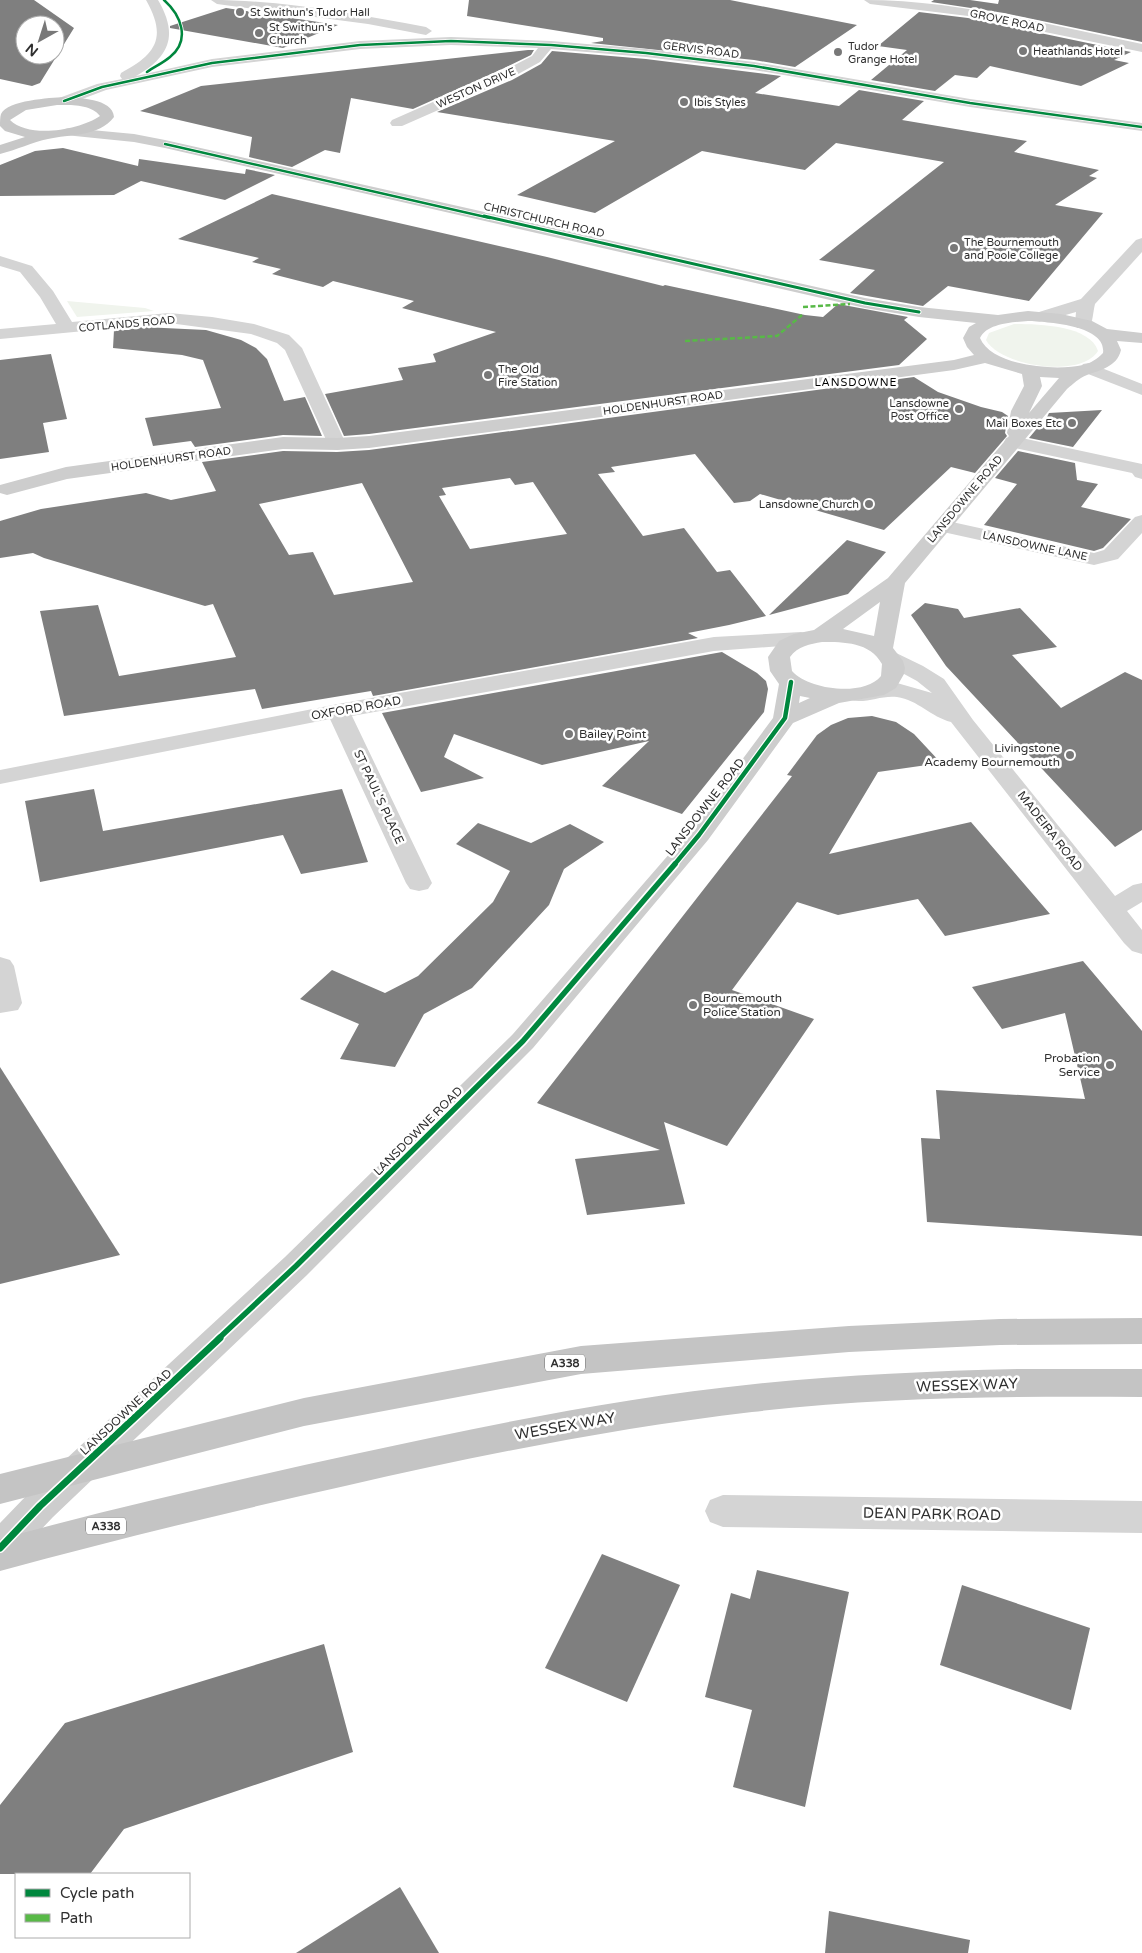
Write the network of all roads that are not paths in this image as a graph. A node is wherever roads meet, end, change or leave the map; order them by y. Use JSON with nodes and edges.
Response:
{"nodes":[{"id":1,"x":152,"y":0,"type":"edge"},
{"id":2,"x":217,"y":0,"type":"edge"},
{"id":3,"x":870,"y":0,"type":"edge"},
{"id":4,"x":451,"y":41,"type":"junction"},
{"id":5,"x":548,"y":45,"type":"junction"},
{"id":6,"x":1142,"y":48,"type":"edge"},
{"id":7,"x":254,"y":58,"type":"junction"},
{"id":8,"x":102,"y":87,"type":"junction"},
{"id":9,"x":4,"y":99,"type":"dead end"},
{"id":10,"x":64,"y":101,"type":"junction"},
{"id":11,"x":40,"y":103,"type":"junction"},
{"id":12,"x":106,"y":113,"type":"junction"},
{"id":13,"x":3,"y":123,"type":"edge"},
{"id":14,"x":398,"y":123,"type":"dead end"},
{"id":15,"x":1142,"y":127,"type":"edge"},
{"id":16,"x":66,"y":133,"type":"junction"},
{"id":17,"x":165,"y":144,"type":"junction"},
{"id":18,"x":0,"y":150,"type":"edge"},
{"id":19,"x":1142,"y":243,"type":"edge"},
{"id":20,"x":0,"y":261,"type":"edge"},
{"id":21,"x":1087,"y":303,"type":"junction"},
{"id":22,"x":919,"y":312,"type":"junction"},
{"id":23,"x":1046,"y":316,"type":"junction"},
{"id":24,"x":996,"y":320,"type":"junction"},
{"id":25,"x":1083,"y":324,"type":"junction"},
{"id":26,"x":68,"y":329,"type":"junction"},
{"id":27,"x":0,"y":334,"type":"edge"},
{"id":28,"x":973,"y":334,"type":"junction"},
{"id":29,"x":1102,"y":334,"type":"junction"},
{"id":30,"x":1142,"y":338,"type":"edge"},
{"id":31,"x":1142,"y":348,"type":"edge"},
{"id":32,"x":1111,"y":353,"type":"junction"},
{"id":33,"x":988,"y":357,"type":"junction"},
{"id":34,"x":1086,"y":369,"type":"junction"},
{"id":35,"x":1030,"y":370,"type":"junction"},
{"id":36,"x":1142,"y":376,"type":"edge"},
{"id":37,"x":1142,"y":390,"type":"edge"},
{"id":38,"x":1014,"y":440,"type":"junction"},
{"id":39,"x":337,"y":444,"type":"junction"},
{"id":40,"x":1142,"y":473,"type":"edge"},
{"id":41,"x":4,"y":490,"type":"edge"},
{"id":42,"x":1142,"y":521,"type":"edge"},
{"id":43,"x":943,"y":526,"type":"junction"},
{"id":44,"x":895,"y":582,"type":"junction"},
{"id":45,"x":812,"y":637,"type":"junction"},
{"id":46,"x":714,"y":644,"type":"junction"},
{"id":47,"x":886,"y":653,"type":"junction"},
{"id":48,"x":786,"y":677,"type":"junction"},
{"id":49,"x":848,"y":696,"type":"junction"},
{"id":50,"x":338,"y":711,"type":"junction"},
{"id":51,"x":785,"y":718,"type":"junction"},
{"id":52,"x":958,"y":718,"type":"junction"},
{"id":53,"x":0,"y":777,"type":"edge"},
{"id":54,"x":419,"y":883,"type":"dead end"},
{"id":55,"x":1142,"y":891,"type":"edge"},
{"id":56,"x":1111,"y":909,"type":"junction"},
{"id":57,"x":1142,"y":945,"type":"edge"},
{"id":58,"x":0,"y":966,"type":"edge"},
{"id":59,"x":0,"y":1004,"type":"edge"},
{"id":60,"x":1142,"y":1331,"type":"edge"},
{"id":61,"x":1142,"y":1383,"type":"edge"},
{"id":62,"x":0,"y":1489,"type":"edge"},
{"id":63,"x":723,"y":1511,"type":"dead end"},
{"id":64,"x":1142,"y":1517,"type":"edge"},
{"id":65,"x":0,"y":1548,"type":"edge"},
{"id":66,"x":0,"y":1554,"type":"edge"}],
"edges":[{"from":1,"to":8,"type":"street"},
{"from":2,"to":4,"type":"street","name":"GERVIS ROAD"},
{"from":3,"to":6,"type":"street","name":"GROVE ROAD"},
{"from":4,"to":5,"type":"street","name":"GERVIS ROAD"},
{"from":4,"to":7,"type":"street","name":"GERVIS ROAD"},
{"from":5,"to":14,"type":"street","name":"WESTON DRIVE"},
{"from":5,"to":15,"type":"street","name":"GERVIS ROAD"},
{"from":7,"to":8,"type":"street","name":"GERVIS ROAD"},
{"from":7,"to":12,"type":"street","name":"GERVIS ROAD"},
{"from":8,"to":10,"type":"street","name":"GERVIS ROAD"},
{"from":9,"to":11,"type":"main road"},
{"from":10,"to":11,"type":"main road"},
{"from":10,"to":12,"type":"main road"},
{"from":11,"to":13,"type":"main road"},
{"from":12,"to":16,"type":"main road"},
{"from":12,"to":17,"type":"main road","name":"CHRISTCHURCH ROAD"},
{"from":13,"to":16,"type":"main road"},
{"from":16,"to":17,"type":"main road","name":"CHRISTCHURCH ROAD"},
{"from":16,"to":18,"type":"main road"},
{"from":17,"to":22,"type":"main road","name":"CHRISTCHURCH ROAD"},
{"from":19,"to":21,"type":"street"},
{"from":20,"to":26,"type":"street"},
{"from":21,"to":23,"type":"street"},
{"from":21,"to":25,"type":"street"},
{"from":22,"to":24,"type":"main road","name":"CHRISTCHURCH ROAD"},
{"from":22,"to":28,"type":"main road","name":"CHRISTCHURCH ROAD"},
{"from":23,"to":24,"type":"main road"},
{"from":23,"to":25,"type":"main road"},
{"from":24,"to":28,"type":"main road"},
{"from":25,"to":29,"type":"main road"},
{"from":26,"to":27,"type":"street","name":"COTLANDS ROAD"},
{"from":26,"to":39,"type":"street","name":"COTLANDS ROAD"},
{"from":28,"to":33,"type":"main road"},
{"from":29,"to":30,"type":"main road"},
{"from":29,"to":32,"type":"main road"},
{"from":31,"to":32,"type":"main road"},
{"from":32,"to":34,"type":"main road","name":"LANSDOWNE ROAD"},
{"from":32,"to":36,"type":"street"},
{"from":33,"to":35,"type":"main road"},
{"from":33,"to":39,"type":"main road","name":"HOLDENHURST ROAD"},
{"from":34,"to":35,"type":"main road"},
{"from":34,"to":37,"type":"street"},
{"from":34,"to":38,"type":"main road","name":"LANSDOWNE ROAD"},
{"from":35,"to":38,"type":"main road","name":"LANSDOWNE ROAD"},
{"from":38,"to":40,"type":"street"},
{"from":38,"to":43,"type":"main road","name":"LANSDOWNE ROAD"},
{"from":39,"to":41,"type":"main road","name":"HOLDENHURST ROAD"},
{"from":42,"to":43,"type":"street","name":"LANSDOWNE LANE"},
{"from":43,"to":44,"type":"main road","name":"LANSDOWNE ROAD"},
{"from":44,"to":45,"type":"main road","name":"LANSDOWNE ROAD"},
{"from":44,"to":47,"type":"main road","name":"LANSDOWNE ROAD"},
{"from":45,"to":46,"type":"street","name":"OXFORD ROAD"},
{"from":45,"to":47,"type":"main road"},
{"from":45,"to":48,"type":"main road","name":"LANSDOWNE ROAD"},
{"from":46,"to":48,"type":"street","name":"OXFORD ROAD"},
{"from":46,"to":50,"type":"street","name":"OXFORD ROAD"},
{"from":47,"to":49,"type":"main road","name":"LANSDOWNE ROAD"},
{"from":47,"to":52,"type":"street","name":"MADEIRA ROAD"},
{"from":48,"to":49,"type":"main road"},
{"from":48,"to":51,"type":"main road","name":"LANSDOWNE ROAD"},
{"from":49,"to":51,"type":"main road"},
{"from":49,"to":52,"type":"street","name":"MADEIRA ROAD"},
{"from":50,"to":53,"type":"street","name":"OXFORD ROAD"},
{"from":50,"to":54,"type":"street","name":"ST PAUL'S PLACE"},
{"from":51,"to":65,"type":"main road","name":"LANSDOWNE ROAD"},
{"from":52,"to":56,"type":"street","name":"MADEIRA ROAD"},
{"from":55,"to":56,"type":"street"},
{"from":56,"to":57,"type":"street","name":"MADEIRA ROAD"},
{"from":58,"to":59,"type":"street"},
{"from":60,"to":62,"type":"highway","number":"A338"},
{"from":61,"to":66,"type":"highway","name":"WESSEX WAY","number":"A338"},
{"from":63,"to":64,"type":"street","name":"DEAN PARK ROAD"}]}
